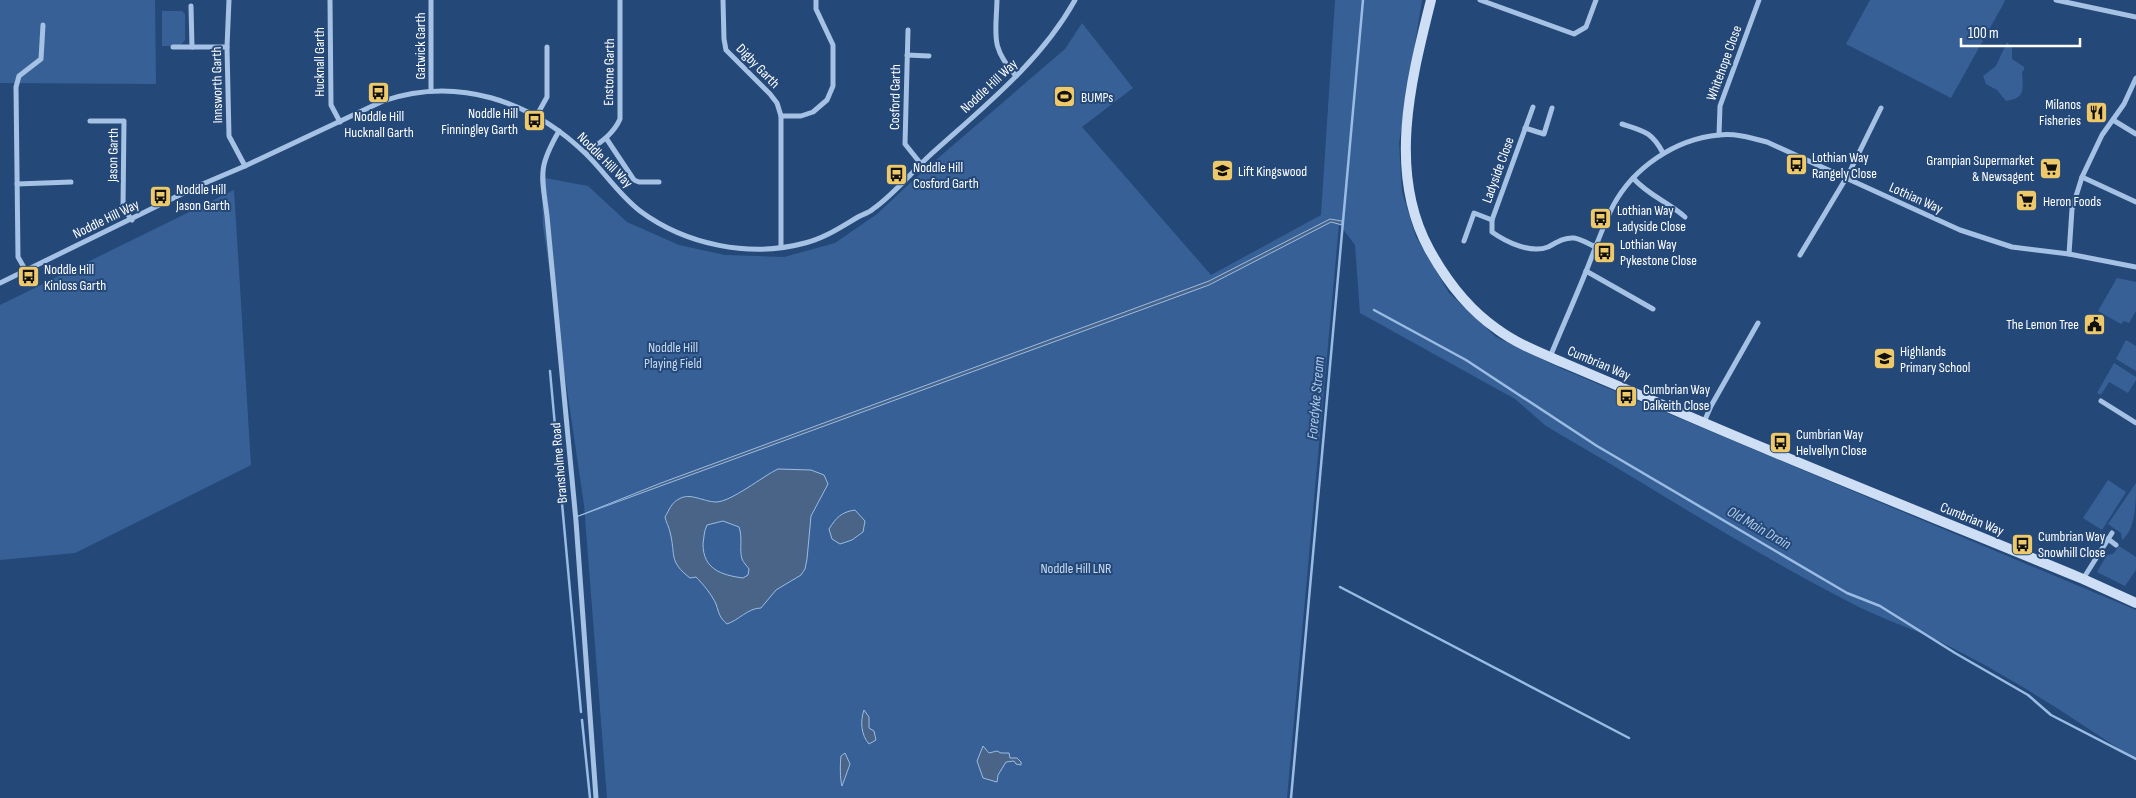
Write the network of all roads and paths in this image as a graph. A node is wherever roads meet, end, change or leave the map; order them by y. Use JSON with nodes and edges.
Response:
{"nodes":[{"id":1,"x":228,"y":0,"type":"edge"},
{"id":2,"x":330,"y":0,"type":"edge"},
{"id":3,"x":431,"y":0,"type":"edge"},
{"id":4,"x":620,"y":0,"type":"edge"},
{"id":5,"x":723,"y":0,"type":"edge"},
{"id":6,"x":816,"y":0,"type":"edge"},
{"id":7,"x":997,"y":0,"type":"edge"},
{"id":8,"x":1075,"y":0,"type":"edge"},
{"id":9,"x":1429,"y":0,"type":"edge"},
{"id":10,"x":1480,"y":0,"type":"edge"},
{"id":11,"x":1596,"y":0,"type":"edge"},
{"id":12,"x":1759,"y":0,"type":"edge"},
{"id":13,"x":2056,"y":0,"type":"edge"},
{"id":14,"x":2065,"y":1,"type":"edge"},
{"id":15,"x":191,"y":6,"type":"dead end"},
{"id":16,"x":2136,"y":17,"type":"edge"},
{"id":17,"x":43,"y":25,"type":"dead end"},
{"id":18,"x":908,"y":30,"type":"dead end"},
{"id":19,"x":192,"y":46,"type":"junction"},
{"id":20,"x":173,"y":47,"type":"dead end"},
{"id":21,"x":227,"y":47,"type":"junction"},
{"id":22,"x":547,"y":47,"type":"dead end"},
{"id":23,"x":907,"y":55,"type":"junction"},
{"id":24,"x":929,"y":56,"type":"dead end"},
{"id":25,"x":1016,"y":76,"type":"junction"},
{"id":26,"x":2136,"y":78,"type":"edge"},
{"id":27,"x":431,"y":91,"type":"junction"},
{"id":28,"x":1533,"y":108,"type":"dead end"},
{"id":29,"x":1552,"y":108,"type":"dead end"},
{"id":30,"x":1881,"y":108,"type":"dead end"},
{"id":31,"x":537,"y":115,"type":"junction"},
{"id":32,"x":781,"y":116,"type":"junction"},
{"id":33,"x":2112,"y":120,"type":"junction"},
{"id":34,"x":90,"y":121,"type":"dead end"},
{"id":35,"x":340,"y":122,"type":"junction"},
{"id":36,"x":1622,"y":124,"type":"dead end"},
{"id":37,"x":1525,"y":128,"type":"junction"},
{"id":38,"x":559,"y":131,"type":"junction"},
{"id":39,"x":2136,"y":134,"type":"edge"},
{"id":40,"x":1719,"y":135,"type":"junction"},
{"id":41,"x":606,"y":138,"type":"junction"},
{"id":42,"x":586,"y":153,"type":"junction"},
{"id":43,"x":1664,"y":153,"type":"junction"},
{"id":44,"x":921,"y":164,"type":"junction"},
{"id":45,"x":245,"y":166,"type":"junction"},
{"id":46,"x":2082,"y":177,"type":"junction"},
{"id":47,"x":1633,"y":178,"type":"junction"},
{"id":48,"x":1846,"y":178,"type":"junction"},
{"id":49,"x":71,"y":182,"type":"dead end"},
{"id":50,"x":659,"y":182,"type":"dead end"},
{"id":51,"x":17,"y":184,"type":"junction"},
{"id":52,"x":2136,"y":202,"type":"edge"},
{"id":53,"x":1685,"y":217,"type":"dead end"},
{"id":54,"x":132,"y":220,"type":"junction"},
{"id":55,"x":1492,"y":220,"type":"junction"},
{"id":56,"x":1464,"y":241,"type":"dead end"},
{"id":57,"x":781,"y":247,"type":"junction"},
{"id":58,"x":1596,"y":247,"type":"junction"},
{"id":59,"x":2069,"y":254,"type":"junction"},
{"id":60,"x":1800,"y":255,"type":"dead end"},
{"id":61,"x":2136,"y":267,"type":"edge"},
{"id":62,"x":26,"y":271,"type":"junction"},
{"id":63,"x":1586,"y":272,"type":"junction"},
{"id":64,"x":0,"y":283,"type":"edge"},
{"id":65,"x":1653,"y":309,"type":"dead end"},
{"id":66,"x":1758,"y":323,"type":"dead end"},
{"id":67,"x":1550,"y":357,"type":"junction"},
{"id":68,"x":2101,"y":401,"type":"dead end"},
{"id":69,"x":1704,"y":423,"type":"junction"},
{"id":70,"x":2136,"y":423,"type":"edge"},
{"id":71,"x":2112,"y":533,"type":"dead end"},
{"id":72,"x":2108,"y":539,"type":"junction"},
{"id":73,"x":2116,"y":544,"type":"dead end"},
{"id":74,"x":2083,"y":579,"type":"junction"},
{"id":75,"x":2136,"y":604,"type":"edge"},
{"id":76,"x":596,"y":798,"type":"edge"}],
"edges":[{"from":1,"to":21,"type":"street","name":"Innsworth Garth"},
{"from":2,"to":35,"type":"street","name":"Hucknall Garth"},
{"from":3,"to":27,"type":"street","name":"Gatwick Garth"},
{"from":4,"to":41,"type":"street","name":"Enstone Garth"},
{"from":5,"to":32,"type":"street","name":"Digby Garth"},
{"from":6,"to":32,"type":"street"},
{"from":7,"to":25,"type":"street"},
{"from":8,"to":25,"type":"street","name":"Noddle Hill Way"},
{"from":9,"to":67,"type":"street","name":"Cumbrian Way"},
{"from":10,"to":11,"type":"street"},
{"from":12,"to":40,"type":"street","name":"Whitehope Close"},
{"from":13,"to":14,"type":"street"},
{"from":14,"to":16,"type":"street"},
{"from":15,"to":19,"type":"street"},
{"from":17,"to":51,"type":"street"},
{"from":18,"to":23,"type":"street","name":"Cosford Garth"},
{"from":19,"to":20,"type":"street"},
{"from":19,"to":21,"type":"street"},
{"from":21,"to":45,"type":"street","name":"Innsworth Garth"},
{"from":22,"to":31,"type":"street"},
{"from":23,"to":24,"type":"street","name":"Cosford Garth"},
{"from":23,"to":44,"type":"street","name":"Cosford Garth"},
{"from":25,"to":44,"type":"street","name":"Noddle Hill Way"},
{"from":26,"to":33,"type":"street"},
{"from":27,"to":31,"type":"street","name":"Noddle Hill Way"},
{"from":27,"to":35,"type":"street","name":"Noddle Hill Way"},
{"from":28,"to":37,"type":"street","name":"Ladyside Close"},
{"from":29,"to":37,"type":"street","name":"Ladyside Close"},
{"from":30,"to":48,"type":"street"},
{"from":31,"to":38,"type":"street","name":"Noddle Hill Way"},
{"from":32,"to":57,"type":"street","name":"Digby Garth"},
{"from":33,"to":39,"type":"street"},
{"from":33,"to":46,"type":"street"},
{"from":34,"to":54,"type":"street","name":"Jason Garth"},
{"from":35,"to":45,"type":"street","name":"Noddle Hill Way"},
{"from":36,"to":43,"type":"street"},
{"from":37,"to":55,"type":"street","name":"Ladyside Close"},
{"from":38,"to":42,"type":"street","name":"Noddle Hill Way"},
{"from":38,"to":76,"type":"street","name":"Bransholme Road"},
{"from":40,"to":43,"type":"street","name":"Lothian Way"},
{"from":40,"to":48,"type":"street","name":"Lothian Way"},
{"from":41,"to":42,"type":"street","name":"Enstone Garth"},
{"from":41,"to":50,"type":"street"},
{"from":42,"to":57,"type":"street","name":"Noddle Hill Way"},
{"from":43,"to":47,"type":"street","name":"Lothian Way"},
{"from":44,"to":57,"type":"street","name":"Noddle Hill Way"},
{"from":45,"to":54,"type":"street","name":"Noddle Hill Way"},
{"from":46,"to":52,"type":"street"},
{"from":46,"to":59,"type":"street"},
{"from":47,"to":53,"type":"street"},
{"from":47,"to":58,"type":"street","name":"Lothian Way"},
{"from":48,"to":59,"type":"street","name":"Lothian Way"},
{"from":48,"to":60,"type":"street"},
{"from":49,"to":51,"type":"street"},
{"from":51,"to":62,"type":"street"},
{"from":54,"to":62,"type":"street","name":"Noddle Hill Way"},
{"from":55,"to":56,"type":"street","name":"Ladyside Close"},
{"from":55,"to":58,"type":"street","name":"Ladyside Close"},
{"from":58,"to":63,"type":"street","name":"Lothian Way"},
{"from":59,"to":61,"type":"street","name":"Lothian Way"},
{"from":62,"to":64,"type":"street","name":"Noddle Hill Way"},
{"from":63,"to":65,"type":"street"},
{"from":63,"to":67,"type":"street","name":"Lothian Way"},
{"from":66,"to":69,"type":"street"},
{"from":67,"to":69,"type":"street","name":"Cumbrian Way"},
{"from":68,"to":70,"type":"street"},
{"from":69,"to":74,"type":"street","name":"Cumbrian Way"},
{"from":71,"to":72,"type":"street"},
{"from":72,"to":73,"type":"street"},
{"from":72,"to":74,"type":"street"},
{"from":74,"to":75,"type":"street","name":"Cumbrian Way"}]}
